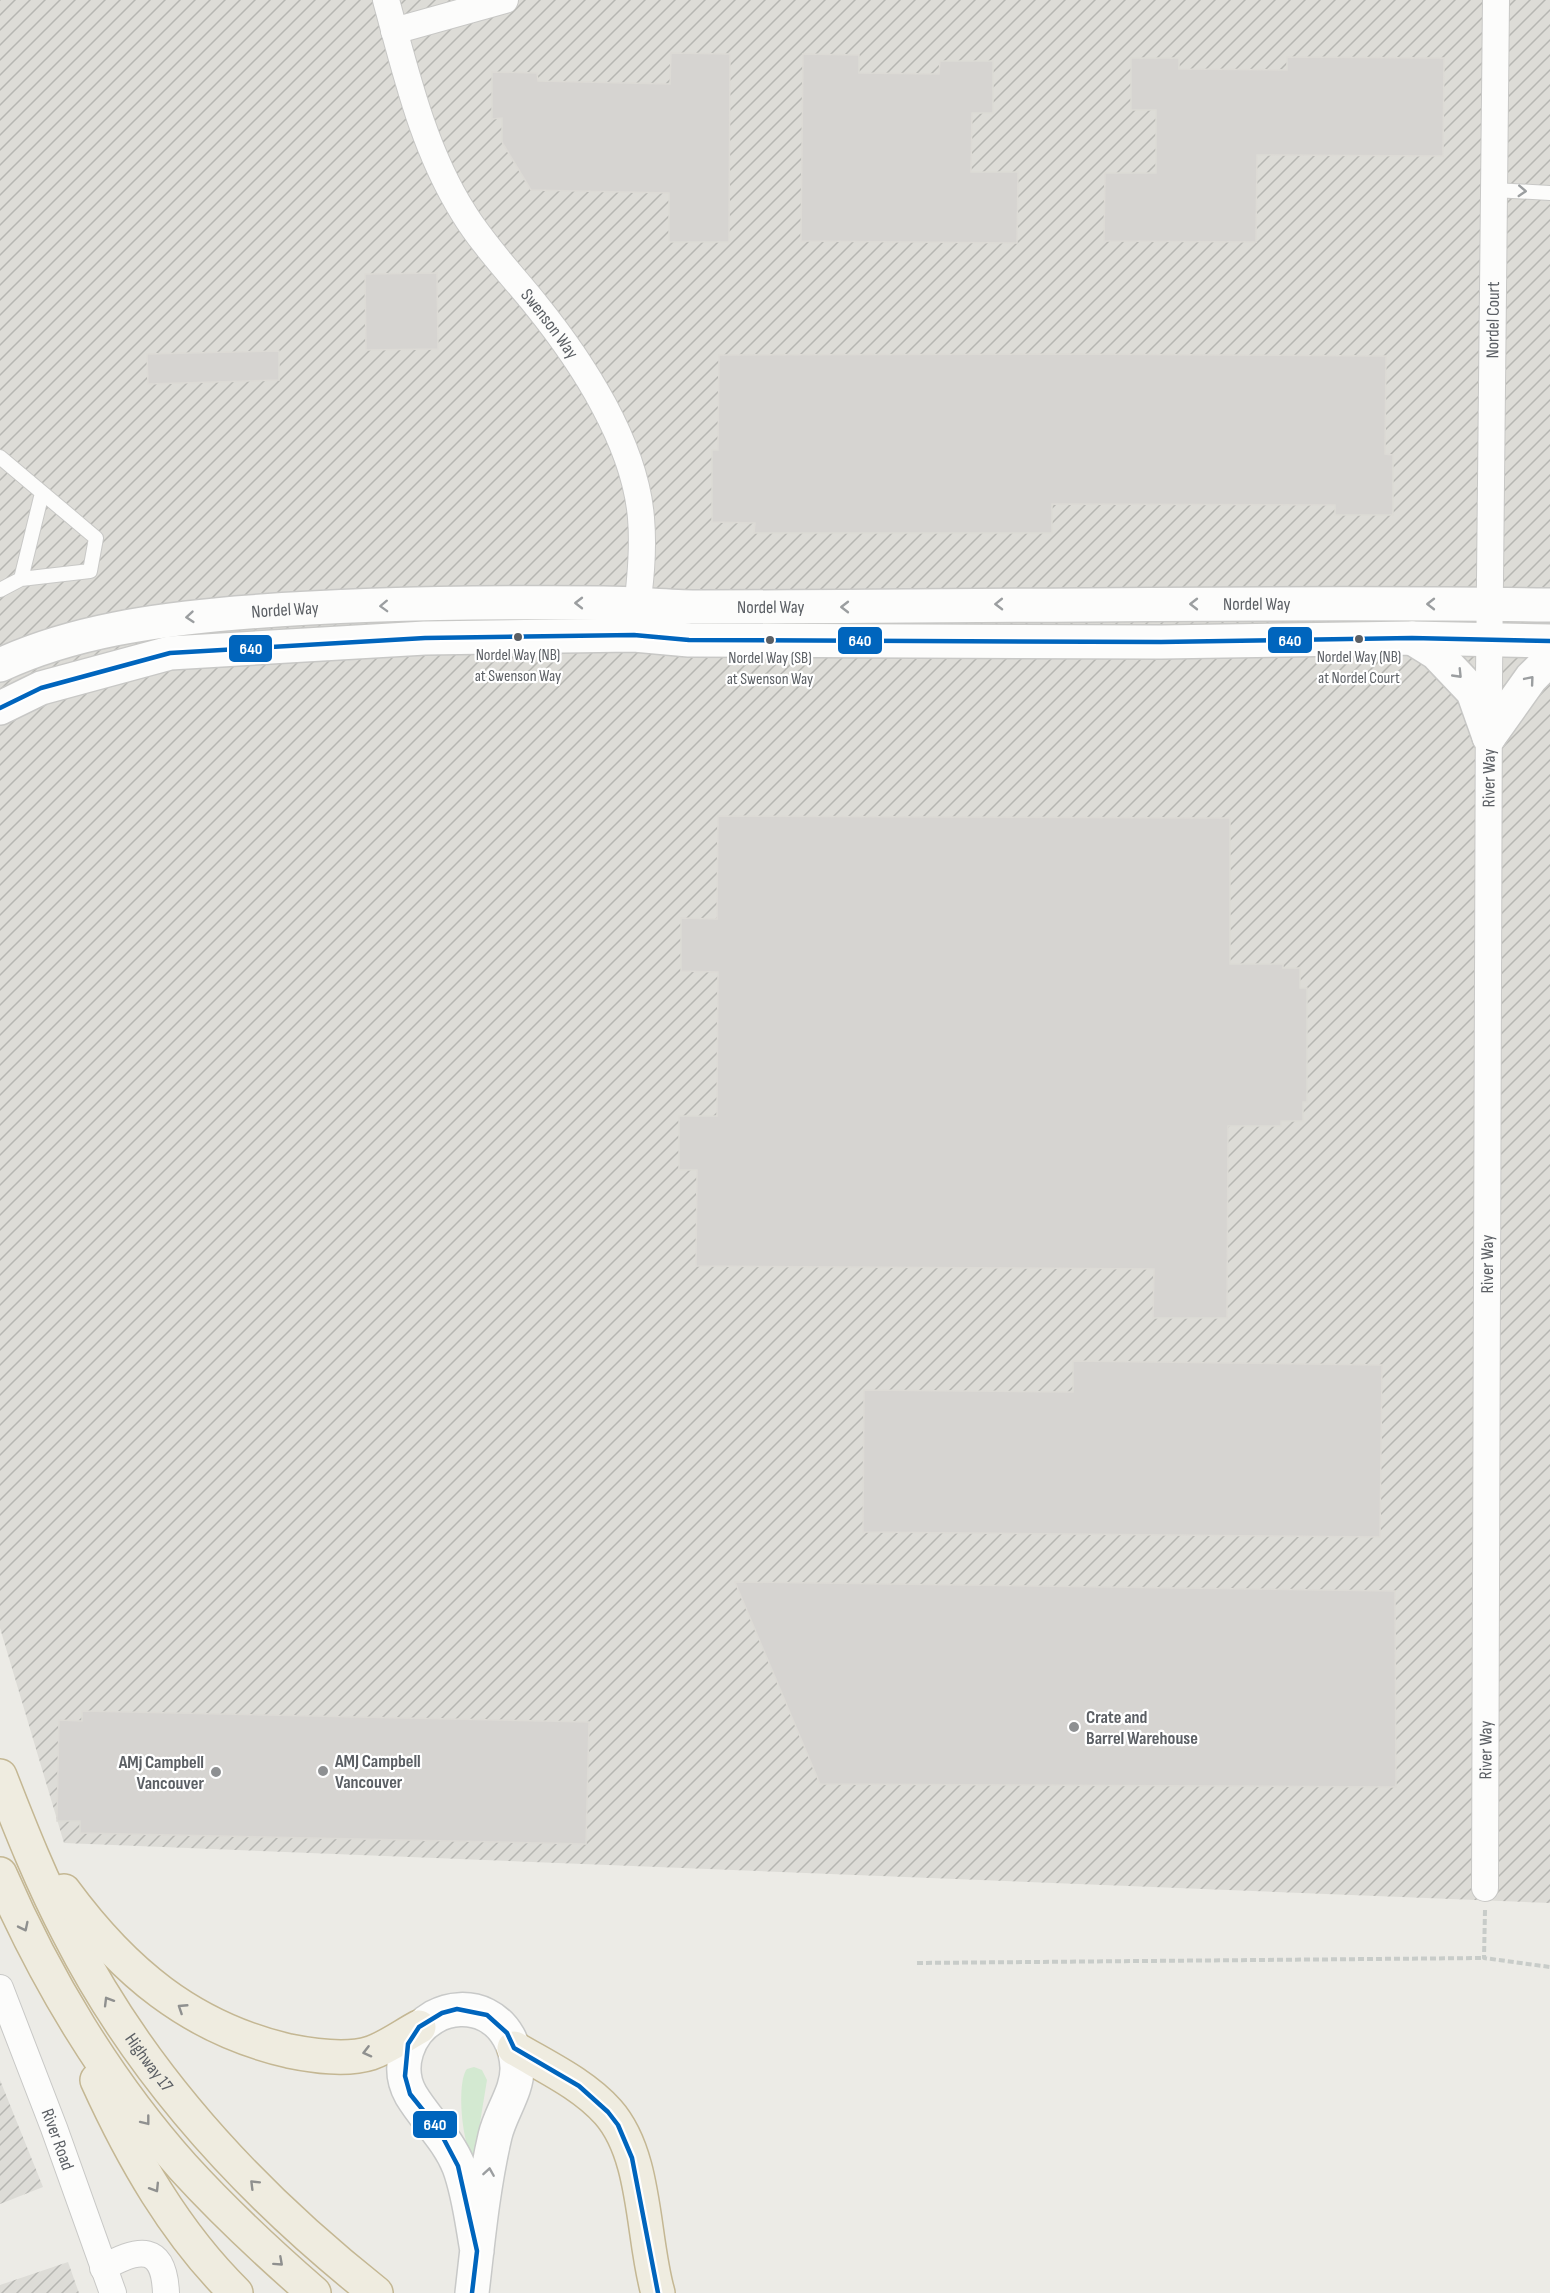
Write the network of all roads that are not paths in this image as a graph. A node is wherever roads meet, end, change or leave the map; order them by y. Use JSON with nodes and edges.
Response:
{"nodes":[{"id":1,"x":386,"y":0,"type":"edge"},
{"id":2,"x":505,"y":0,"type":"edge"},
{"id":3,"x":1497,"y":0,"type":"edge"},
{"id":4,"x":394,"y":31,"type":"junction"},
{"id":5,"x":1494,"y":190,"type":"junction"},
{"id":6,"x":1550,"y":193,"type":"edge"},
{"id":7,"x":0,"y":457,"type":"edge"},
{"id":8,"x":42,"y":494,"type":"junction"},
{"id":9,"x":21,"y":579,"type":"junction"},
{"id":10,"x":0,"y":590,"type":"edge"},
{"id":11,"x":1489,"y":604,"type":"junction"},
{"id":12,"x":1550,"y":605,"type":"edge"},
{"id":13,"x":636,"y":620,"type":"junction"},
{"id":14,"x":153,"y":622,"type":"junction"},
{"id":15,"x":1412,"y":638,"type":"junction"},
{"id":16,"x":1489,"y":640,"type":"junction"},
{"id":17,"x":1550,"y":641,"type":"edge"},
{"id":18,"x":1550,"y":659,"type":"edge"},
{"id":19,"x":0,"y":664,"type":"edge"},
{"id":20,"x":0,"y":688,"type":"edge"},
{"id":21,"x":0,"y":708,"type":"edge"},
{"id":22,"x":1489,"y":737,"type":"junction"},
{"id":23,"x":0,"y":1776,"type":"edge"},
{"id":24,"x":17,"y":1819,"type":"junction"},
{"id":25,"x":0,"y":1874,"type":"edge"},
{"id":26,"x":1485,"y":1888,"type":"road end"},
{"id":27,"x":55,"y":1985,"type":"junction"},
{"id":28,"x":0,"y":1988,"type":"edge"},
{"id":29,"x":419,"y":2027,"type":"junction"},
{"id":30,"x":514,"y":2048,"type":"junction"},
{"id":31,"x":477,"y":2251,"type":"junction"},
{"id":32,"x":103,"y":2268,"type":"junction"},
{"id":33,"x":112,"y":2293,"type":"edge"},
{"id":34,"x":166,"y":2293,"type":"edge"},
{"id":35,"x":236,"y":2293,"type":"edge"},
{"id":36,"x":314,"y":2293,"type":"edge"},
{"id":37,"x":376,"y":2293,"type":"edge"},
{"id":38,"x":472,"y":2293,"type":"edge"},
{"id":39,"x":658,"y":2293,"type":"edge"}],
"edges":[{"from":1,"to":4,"type":"street","name":"Swenson Way"},
{"from":2,"to":4,"type":"street"},
{"from":3,"to":5,"type":"street","name":"Nordel Court"},
{"from":4,"to":13,"type":"street","name":"Swenson Way"},
{"from":5,"to":6,"type":"lane","one_way":true},
{"from":5,"to":11,"type":"street","name":"Nordel Court"},
{"from":7,"to":8,"type":"lane"},
{"from":8,"to":9,"type":"lane"},
{"from":8,"to":9,"type":"lane"},
{"from":9,"to":10,"type":"lane"},
{"from":11,"to":12,"type":"street","name":"Nordel Way"},
{"from":11,"to":13,"type":"street","name":"Nordel Way","one_way":true},
{"from":11,"to":16,"type":"street","name":"Nordel Court"},
{"from":13,"to":14,"type":"street","name":"Nordel Way","one_way":true},
{"from":13,"to":15,"type":"street","name":"Nordel Way"},
{"from":13,"to":21,"type":"street","name":"Nordel Way"},
{"from":14,"to":19,"type":"street","name":"Nordel Way"},
{"from":14,"to":20,"type":"street"},
{"from":15,"to":16,"type":"street","name":"Nordel Way"},
{"from":15,"to":22,"type":"street","one_way":true},
{"from":16,"to":17,"type":"street","name":"Nordel Way"},
{"from":16,"to":22,"type":"street","name":"River Way"},
{"from":22,"to":18,"type":"street","one_way":true},
{"from":22,"to":26,"type":"street","name":"River Way"},
{"from":23,"to":24,"type":"highway","name":"Highway 17"},
{"from":29,"to":24,"type":"highway","one_way":true},
{"from":37,"to":24,"type":"highway","name":"Highway 17","one_way":true},
{"from":25,"to":27,"type":"highway","name":"Highway 17","one_way":true},
{"from":27,"to":35,"type":"highway","one_way":true},
{"from":27,"to":36,"type":"highway","name":"Highway 17","one_way":true},
{"from":28,"to":32,"type":"street","name":"River Road"},
{"from":29,"to":30,"type":"street"},
{"from":29,"to":31,"type":"street"},
{"from":31,"to":30,"type":"street","one_way":true},
{"from":30,"to":39,"type":"highway"},
{"from":31,"to":38,"type":"street"},
{"from":32,"to":33,"type":"street","name":"River Road"},
{"from":32,"to":34,"type":"street"}]}
